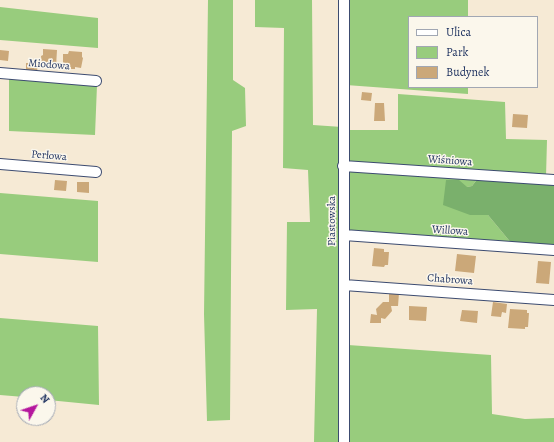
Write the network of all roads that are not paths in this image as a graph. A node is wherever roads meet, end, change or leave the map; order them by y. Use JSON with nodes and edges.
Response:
{"nodes":[{"id":1,"x":344,"y":0,"type":"edge"},
{"id":2,"x":0,"y":73,"type":"edge"},
{"id":3,"x":96,"y":81,"type":"dead end"},
{"id":4,"x":0,"y":164,"type":"edge"},
{"id":5,"x":343,"y":166,"type":"junction"},
{"id":6,"x":96,"y":172,"type":"dead end"},
{"id":7,"x":554,"y":180,"type":"edge"},
{"id":8,"x":344,"y":235,"type":"junction"},
{"id":9,"x":554,"y":250,"type":"edge"},
{"id":10,"x":344,"y":285,"type":"junction"},
{"id":11,"x":554,"y":300,"type":"edge"},
{"id":12,"x":344,"y":442,"type":"edge"}],
"edges":[{"from":1,"to":5,"type":"street","name":"Piastowska"},
{"from":2,"to":3,"type":"street","name":"Miodowa"},
{"from":4,"to":6,"type":"street","name":"Perłowa"},
{"from":5,"to":7,"type":"street","name":"Wiśniowa"},
{"from":5,"to":8,"type":"street","name":"Piastowska"},
{"from":8,"to":9,"type":"street","name":"Willowa"},
{"from":8,"to":10,"type":"street","name":"Piastowska"},
{"from":10,"to":11,"type":"street","name":"Chabrowa"},
{"from":10,"to":12,"type":"street","name":"Piastowska"}]}
